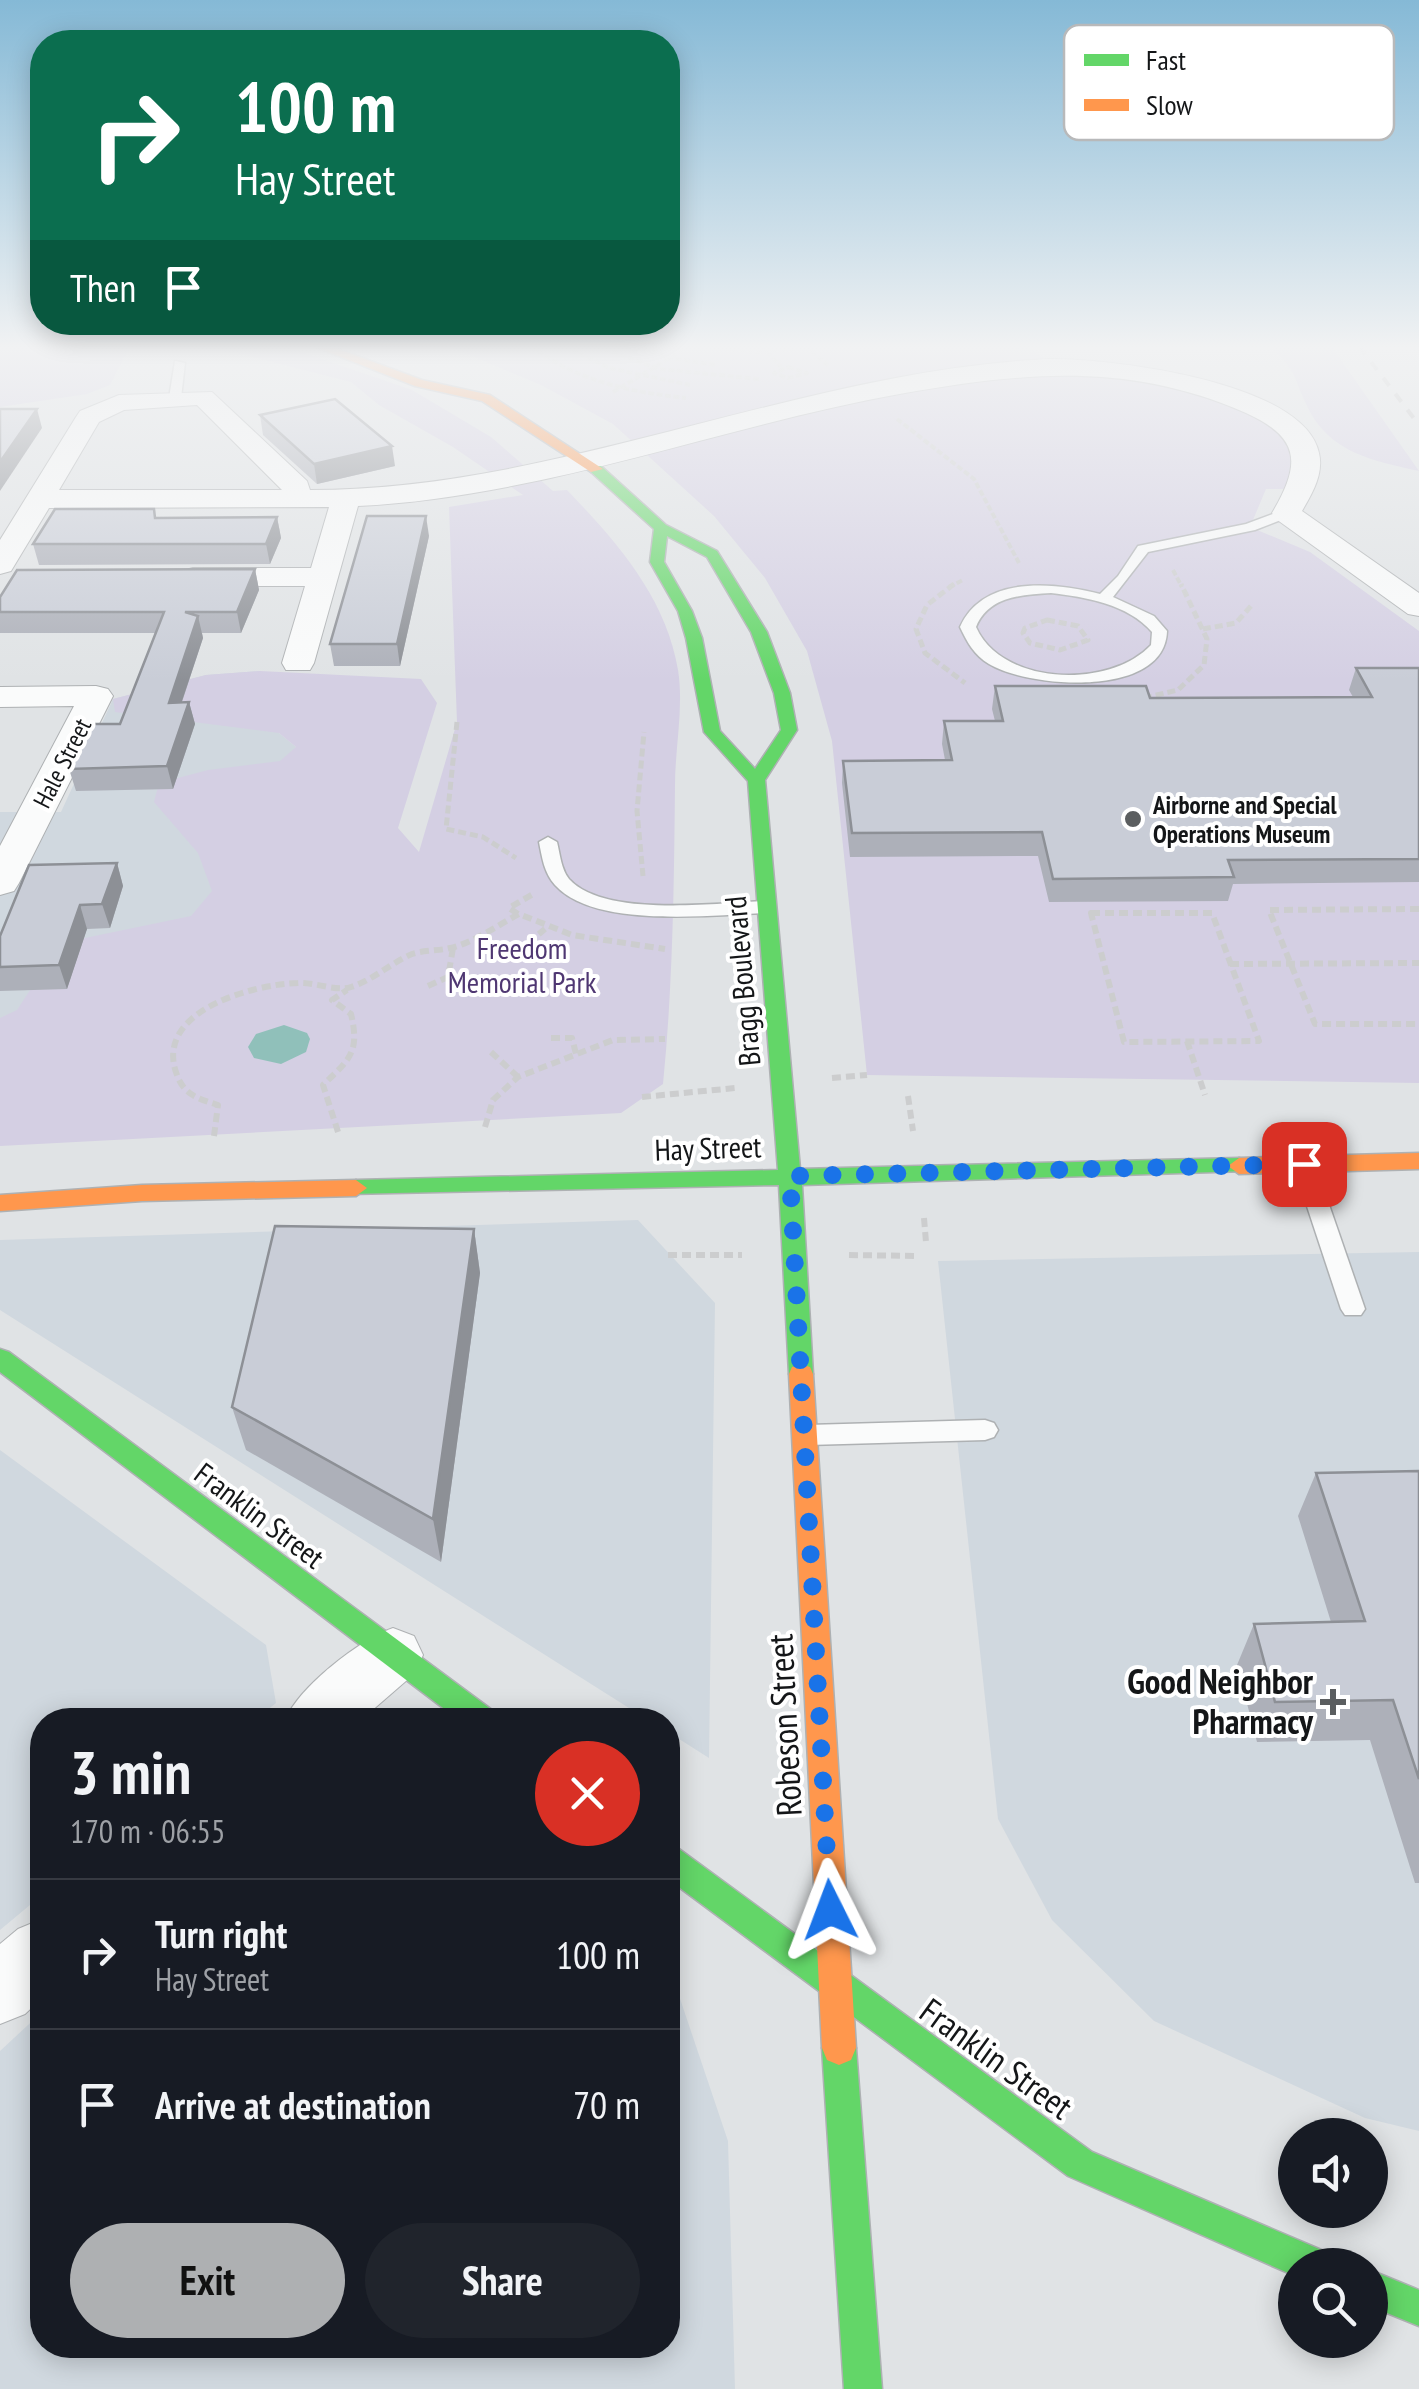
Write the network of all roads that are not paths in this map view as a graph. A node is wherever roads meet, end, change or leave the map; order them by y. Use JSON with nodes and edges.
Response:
{"nodes":[{"id":1,"x":65,"y":457,"type":"edge"},
{"id":2,"x":267,"y":457,"type":"edge"},
{"id":3,"x":590,"y":457,"type":"edge"},
{"id":4,"x":1306,"y":457,"type":"edge"},
{"id":5,"x":584,"y":459,"type":"junction"},
{"id":6,"x":292,"y":498,"type":"junction"},
{"id":7,"x":346,"y":498,"type":"junction"},
{"id":8,"x":41,"y":499,"type":"junction"},
{"id":9,"x":1286,"y":513,"type":"junction"},
{"id":10,"x":660,"y":528,"type":"junction"},
{"id":11,"x":6,"y":573,"type":"edge"},
{"id":12,"x":172,"y":577,"type":"edge"},
{"id":13,"x":324,"y":577,"type":"junction"},
{"id":14,"x":1105,"y":597,"type":"junction"},
{"id":15,"x":1419,"y":607,"type":"edge"},
{"id":16,"x":298,"y":663,"type":"dead end"},
{"id":17,"x":0,"y":696,"type":"edge"},
{"id":18,"x":756,"y":780,"type":"junction"},
{"id":19,"x":548,"y":842,"type":"dead end"},
{"id":20,"x":0,"y":883,"type":"edge"},
{"id":21,"x":766,"y":908,"type":"junction"},
{"id":22,"x":1419,"y":1161,"type":"edge"},
{"id":23,"x":1304,"y":1164,"type":"junction"},
{"id":24,"x":790,"y":1176,"type":"junction"},
{"id":25,"x":0,"y":1203,"type":"edge"},
{"id":26,"x":1353,"y":1310,"type":"dead end"},
{"id":27,"x":0,"y":1359,"type":"edge"},
{"id":28,"x":985,"y":1430,"type":"dead end"},
{"id":29,"x":804,"y":1436,"type":"junction"},
{"id":30,"x":393,"y":1655,"type":"junction"},
{"id":31,"x":330,"y":1708,"type":"edge"},
{"id":32,"x":466,"y":1708,"type":"edge"},
{"id":33,"x":680,"y":1869,"type":"edge"},
{"id":34,"x":30,"y":1963,"type":"edge"},
{"id":35,"x":835,"y":1985,"type":"junction"},
{"id":36,"x":0,"y":1989,"type":"edge"},
{"id":37,"x":1278,"y":2250,"type":"edge"},
{"id":38,"x":1388,"y":2295,"type":"edge"},
{"id":39,"x":1419,"y":2308,"type":"edge"},
{"id":40,"x":863,"y":2389,"type":"edge"}],
"edges":[{"from":1,"to":8,"type":"street"},
{"from":2,"to":6,"type":"street"},
{"from":3,"to":5,"type":"street"},
{"from":4,"to":9,"type":"street"},
{"from":5,"to":7,"type":"street"},
{"from":5,"to":10,"type":"main road"},
{"from":6,"to":7,"type":"street"},
{"from":6,"to":8,"type":"street"},
{"from":7,"to":13,"type":"street"},
{"from":8,"to":11,"type":"street"},
{"from":9,"to":14,"type":"lane"},
{"from":9,"to":15,"type":"street"},
{"from":10,"to":18,"type":"main road"},
{"from":10,"to":18,"type":"main road"},
{"from":12,"to":13,"type":"street"},
{"from":13,"to":16,"type":"street"},
{"from":14,"to":14,"type":"lane"},
{"from":17,"to":20,"type":"street","name":"Hale Street"},
{"from":18,"to":21,"type":"main road","name":"Bragg Boulevard"},
{"from":19,"to":21,"type":"lane"},
{"from":21,"to":24,"type":"main road","name":"Bragg Boulevard"},
{"from":22,"to":23,"type":"main road","name":"Hay Street"},
{"from":23,"to":24,"type":"main road","name":"Hay Street"},
{"from":23,"to":26,"type":"lane"},
{"from":24,"to":25,"type":"main road","name":"Hay Street"},
{"from":24,"to":29,"type":"main road","name":"Robeson Street"},
{"from":27,"to":30,"type":"main road","name":"Franklin Street"},
{"from":28,"to":29,"type":"lane"},
{"from":29,"to":35,"type":"main road","name":"Robeson Street"},
{"from":30,"to":31,"type":"street"},
{"from":30,"to":32,"type":"main road","name":"Franklin Street"},
{"from":33,"to":35,"type":"main road","name":"Franklin Street"},
{"from":34,"to":36,"type":"street"},
{"from":35,"to":37,"type":"main road","name":"Franklin Street"},
{"from":35,"to":40,"type":"main road","name":"Robeson Street"},
{"from":38,"to":39,"type":"main road"}]}
